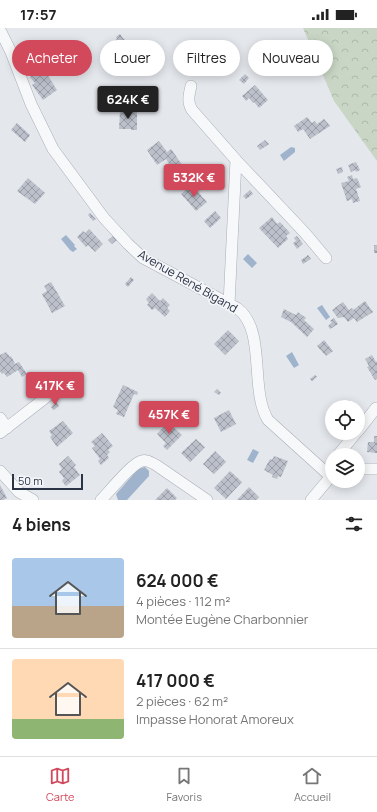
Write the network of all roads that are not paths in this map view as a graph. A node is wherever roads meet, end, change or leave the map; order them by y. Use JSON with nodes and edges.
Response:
{"nodes":[{"id":1,"x":0,"y":30,"type":"edge"},
{"id":2,"x":191,"y":86,"type":"dead end"},
{"id":3,"x":236,"y":160,"type":"junction"},
{"id":4,"x":326,"y":258,"type":"dead end"},
{"id":5,"x":229,"y":304,"type":"junction"},
{"id":6,"x":49,"y":395,"type":"dead end"},
{"id":7,"x":376,"y":408,"type":"edge"},
{"id":8,"x":0,"y":418,"type":"edge"},
{"id":9,"x":365,"y":422,"type":"edge"},
{"id":10,"x":3,"y":430,"type":"edge"},
{"id":11,"x":350,"y":440,"type":"edge"},
{"id":12,"x":344,"y":448,"type":"edge"},
{"id":13,"x":365,"y":469,"type":"edge"},
{"id":14,"x":377,"y":469,"type":"edge"},
{"id":15,"x":325,"y":470,"type":"edge"},
{"id":16,"x":0,"y":471,"type":"edge"},
{"id":17,"x":325,"y":480,"type":"edge"},
{"id":18,"x":33,"y":500,"type":"edge"},
{"id":19,"x":101,"y":500,"type":"edge"},
{"id":20,"x":207,"y":500,"type":"edge"},
{"id":21,"x":311,"y":500,"type":"edge"}],
"edges":[{"from":1,"to":5,"type":"street","name":"Avenue René Bigand"},
{"from":2,"to":3,"type":"street"},
{"from":3,"to":4,"type":"street"},
{"from":3,"to":5,"type":"street"},
{"from":5,"to":15,"type":"street","name":"Avenue René Bigand"},
{"from":6,"to":10,"type":"street"},
{"from":7,"to":9,"type":"street"},
{"from":8,"to":10,"type":"street"},
{"from":11,"to":12,"type":"street"},
{"from":13,"to":14,"type":"street"},
{"from":16,"to":18,"type":"street"},
{"from":17,"to":21,"type":"street"},
{"from":19,"to":20,"type":"street"}]}
